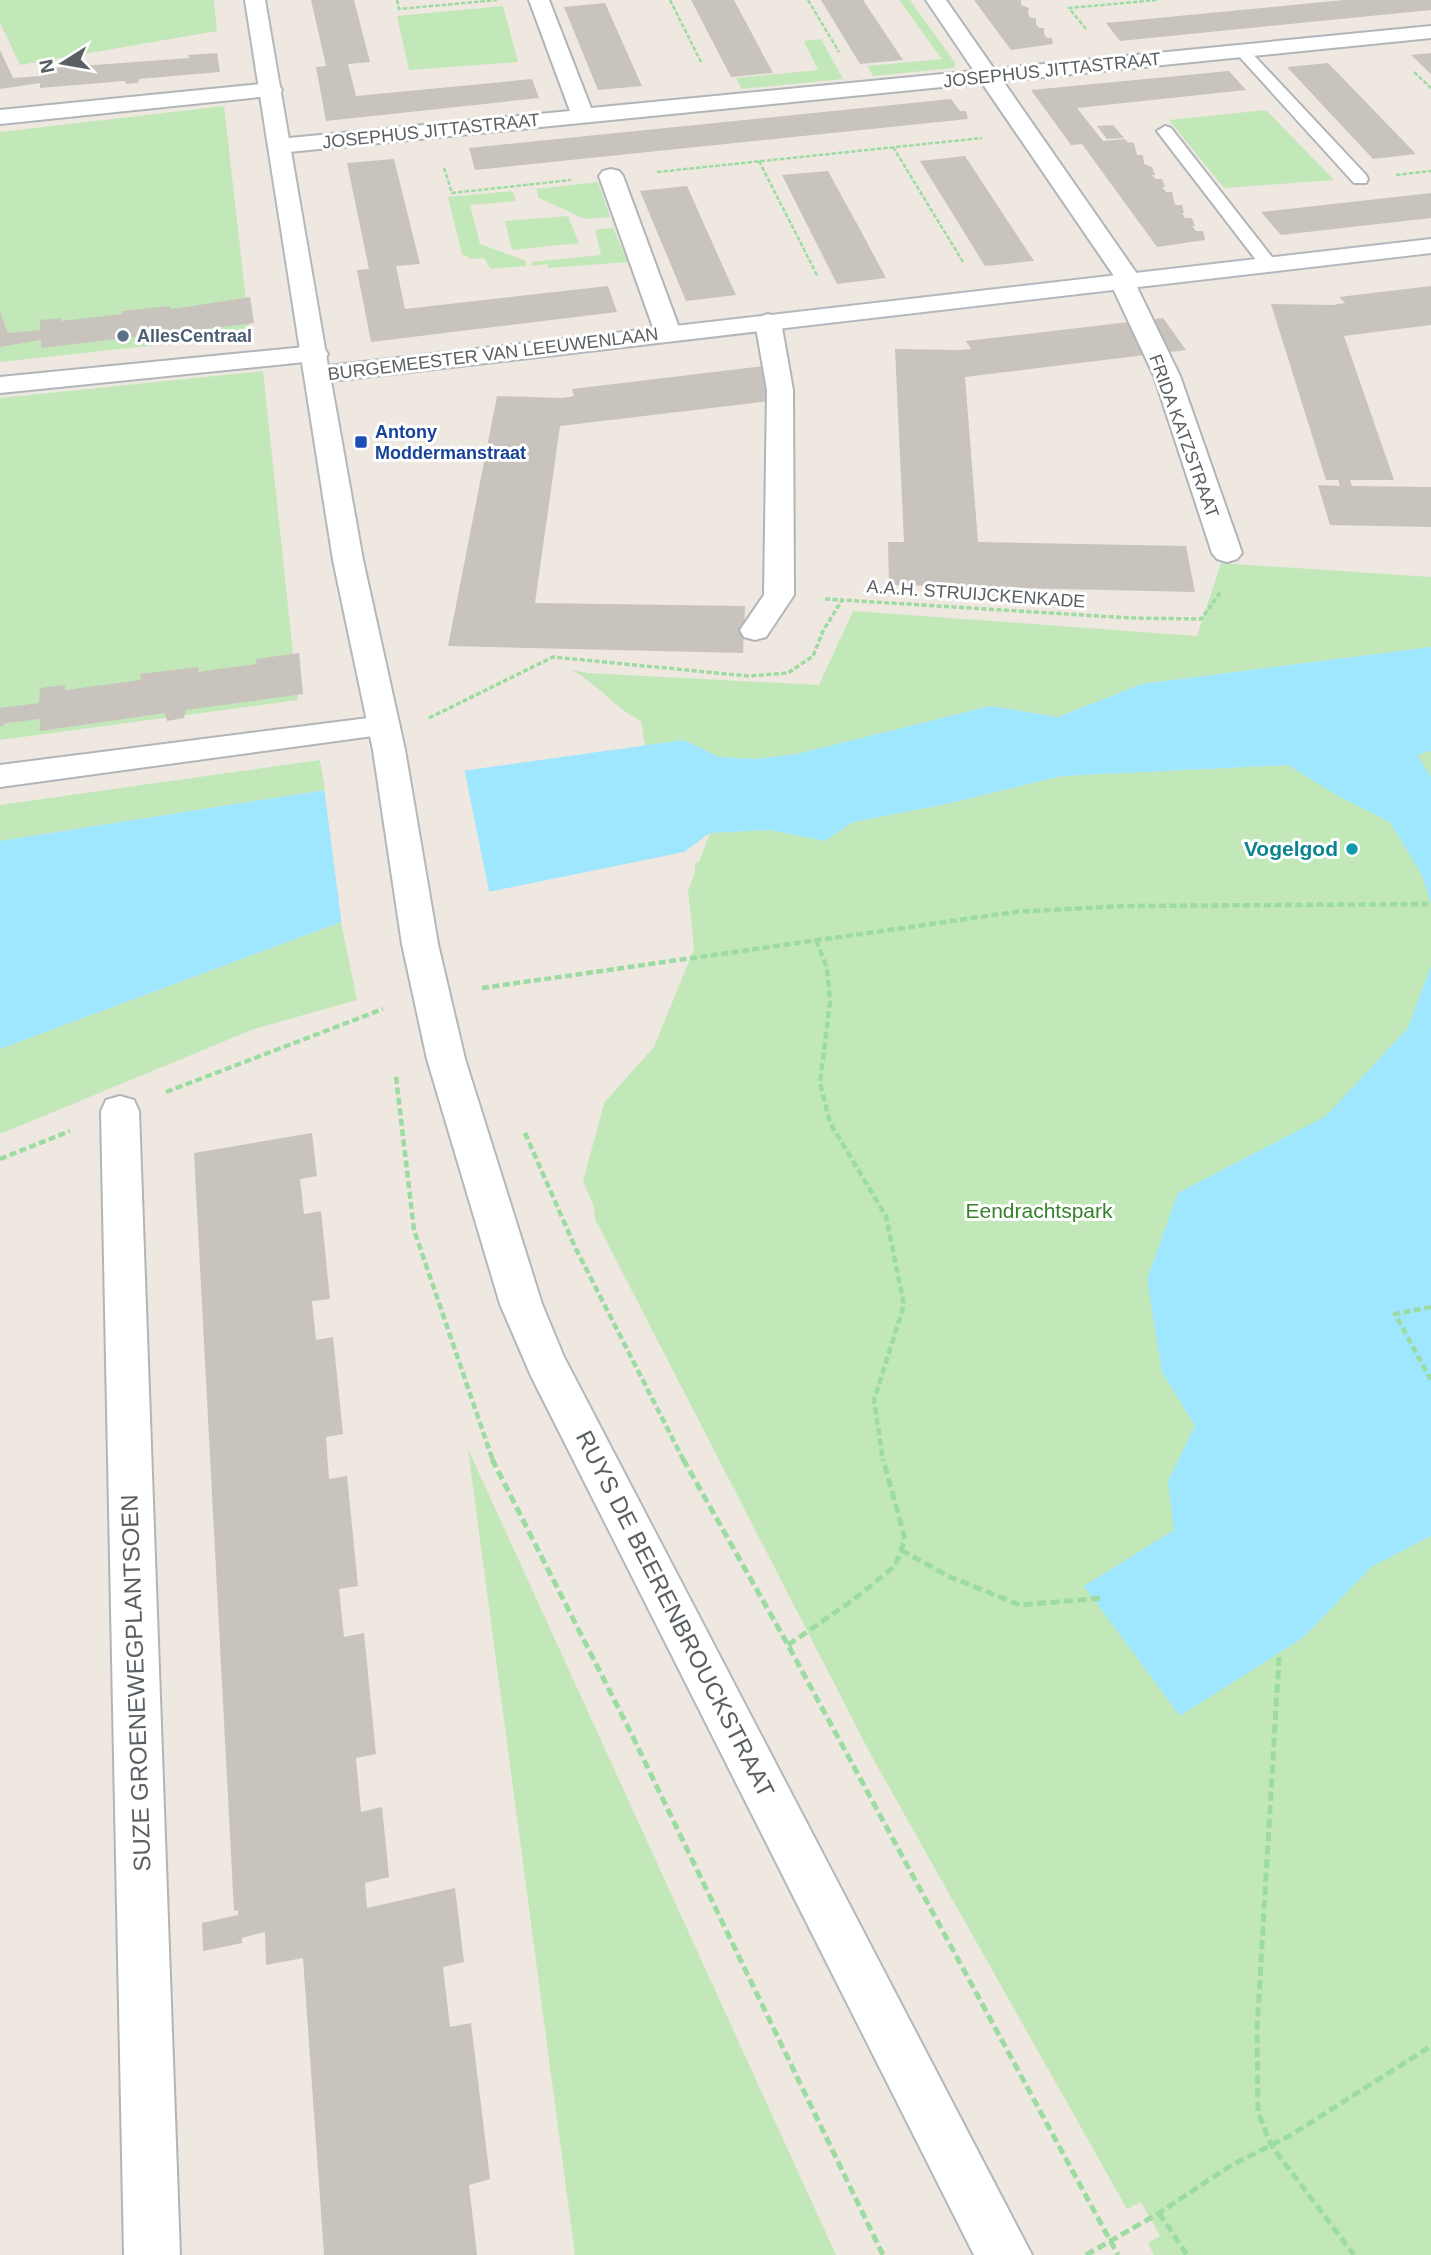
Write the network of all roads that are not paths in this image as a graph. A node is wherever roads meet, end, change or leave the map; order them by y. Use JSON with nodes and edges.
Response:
{"nodes":[{"id":1,"x":255,"y":0,"type":"edge"},
{"id":2,"x":539,"y":0,"type":"edge"},
{"id":3,"x":936,"y":0,"type":"edge"},
{"id":4,"x":1431,"y":32,"type":"edge"},
{"id":5,"x":1242,"y":51,"type":"junction"},
{"id":6,"x":989,"y":76,"type":"junction"},
{"id":7,"x":271,"y":90,"type":"junction"},
{"id":8,"x":583,"y":116,"type":"junction"},
{"id":9,"x":0,"y":117,"type":"edge"},
{"id":10,"x":1165,"y":131,"type":"dead end"},
{"id":11,"x":279,"y":146,"type":"junction"},
{"id":12,"x":611,"y":176,"type":"road end"},
{"id":13,"x":1360,"y":179,"type":"dead end"},
{"id":14,"x":1431,"y":246,"type":"edge"},
{"id":15,"x":1269,"y":265,"type":"junction"},
{"id":16,"x":1126,"y":281,"type":"junction"},
{"id":17,"x":768,"y":322,"type":"junction"},
{"id":18,"x":668,"y":332,"type":"junction"},
{"id":19,"x":317,"y":365,"type":"junction"},
{"id":20,"x":0,"y":385,"type":"edge"},
{"id":21,"x":1227,"y":553,"type":"dead end"},
{"id":22,"x":755,"y":630,"type":"dead end"},
{"id":23,"x":386,"y":738,"type":"junction"},
{"id":24,"x":0,"y":776,"type":"edge"},
{"id":25,"x":120,"y":1111,"type":"road end"},
{"id":26,"x":152,"y":2255,"type":"edge"},
{"id":27,"x":1004,"y":2255,"type":"edge"}],
"edges":[{"from":1,"to":7,"type":"street"},
{"from":2,"to":8,"type":"street"},
{"from":3,"to":6,"type":"street","name":"FRIDA KATZSTRAAT"},
{"from":4,"to":5,"type":"street","name":"JOSEPHUS JITTASTRAAT"},
{"from":5,"to":6,"type":"street","name":"JOSEPHUS JITTASTRAAT"},
{"from":5,"to":13,"type":"lane"},
{"from":6,"to":8,"type":"street","name":"JOSEPHUS JITTASTRAAT"},
{"from":6,"to":16,"type":"street","name":"FRIDA KATZSTRAAT"},
{"from":7,"to":9,"type":"street"},
{"from":7,"to":11,"type":"street"},
{"from":8,"to":11,"type":"street","name":"JOSEPHUS JITTASTRAAT"},
{"from":10,"to":15,"type":"lane"},
{"from":11,"to":19,"type":"street"},
{"from":12,"to":18,"type":"street","name":"BURGEMEESTER VAN LEEUWENLAAN"},
{"from":14,"to":15,"type":"street","name":"BURGEMEESTER VAN LEEUWENLAAN"},
{"from":15,"to":16,"type":"street","name":"BURGEMEESTER VAN LEEUWENLAAN"},
{"from":16,"to":17,"type":"street","name":"BURGEMEESTER VAN LEEUWENLAAN"},
{"from":16,"to":21,"type":"street","name":"FRIDA KATZSTRAAT"},
{"from":17,"to":18,"type":"street","name":"BURGEMEESTER VAN LEEUWENLAAN"},
{"from":17,"to":22,"type":"street"},
{"from":18,"to":19,"type":"street","name":"BURGEMEESTER VAN LEEUWENLAAN"},
{"from":19,"to":20,"type":"street"},
{"from":19,"to":23,"type":"street"},
{"from":23,"to":24,"type":"street"},
{"from":23,"to":27,"type":"street","name":"RUYS DE BEERENBROUCKSTRAAT"},
{"from":25,"to":26,"type":"street","name":"SUZE GROENEWEGPLANTSOEN"}]}
